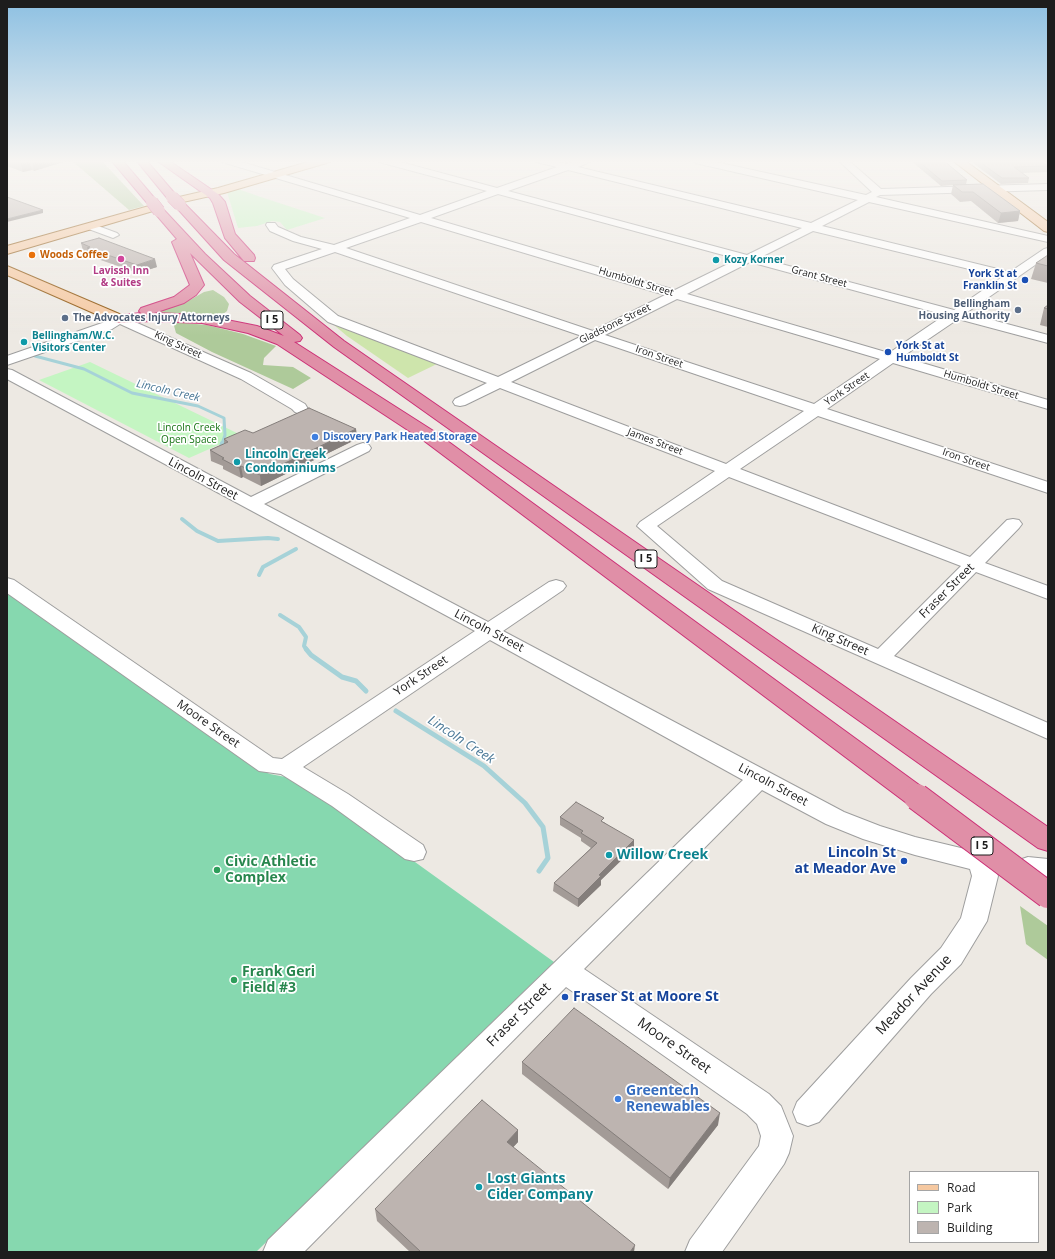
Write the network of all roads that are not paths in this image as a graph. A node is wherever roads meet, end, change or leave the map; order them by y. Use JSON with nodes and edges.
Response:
{"nodes":[{"id":1,"x":115,"y":219,"type":"edge"},
{"id":2,"x":170,"y":219,"type":"edge"},
{"id":3,"x":184,"y":219,"type":"edge"},
{"id":4,"x":224,"y":219,"type":"edge"},
{"id":5,"x":418,"y":219,"type":"edge"},
{"id":6,"x":423,"y":219,"type":"edge"},
{"id":7,"x":602,"y":219,"type":"edge"},
{"id":8,"x":778,"y":219,"type":"edge"},
{"id":9,"x":828,"y":219,"type":"edge"},
{"id":10,"x":966,"y":219,"type":"edge"},
{"id":11,"x":1036,"y":219,"type":"edge"},
{"id":12,"x":271,"y":225,"type":"dead end"},
{"id":13,"x":90,"y":226,"type":"junction"},
{"id":14,"x":172,"y":226,"type":"junction"},
{"id":15,"x":812,"y":227,"type":"junction"},
{"id":16,"x":1048,"y":228,"type":"edge"},
{"id":17,"x":113,"y":235,"type":"dead end"},
{"id":18,"x":1048,"y":239,"type":"edge"},
{"id":19,"x":24,"y":245,"type":"junction"},
{"id":20,"x":334,"y":248,"type":"junction"},
{"id":21,"x":7,"y":250,"type":"edge"},
{"id":22,"x":1048,"y":251,"type":"edge"},
{"id":23,"x":7,"y":256,"type":"edge"},
{"id":24,"x":748,"y":258,"type":"junction"},
{"id":25,"x":8,"y":270,"type":"edge"},
{"id":26,"x":1012,"y":276,"type":"junction"},
{"id":27,"x":676,"y":294,"type":"junction"},
{"id":28,"x":302,"y":314,"type":"junction"},
{"id":29,"x":956,"y":314,"type":"junction"},
{"id":30,"x":119,"y":319,"type":"junction"},
{"id":31,"x":594,"y":335,"type":"junction"},
{"id":32,"x":1048,"y":339,"type":"edge"},
{"id":33,"x":891,"y":358,"type":"junction"},
{"id":34,"x":7,"y":361,"type":"edge"},
{"id":35,"x":7,"y":373,"type":"edge"},
{"id":36,"x":498,"y":383,"type":"junction"},
{"id":37,"x":460,"y":402,"type":"dead end"},
{"id":38,"x":382,"y":404,"type":"junction"},
{"id":39,"x":1048,"y":405,"type":"edge"},
{"id":40,"x":300,"y":409,"type":"dead end"},
{"id":41,"x":816,"y":410,"type":"junction"},
{"id":42,"x":363,"y":448,"type":"dead end"},
{"id":43,"x":728,"y":470,"type":"junction"},
{"id":44,"x":1048,"y":488,"type":"edge"},
{"id":45,"x":250,"y":504,"type":"junction"},
{"id":46,"x":1013,"y":524,"type":"dead end"},
{"id":47,"x":646,"y":526,"type":"joint"},
{"id":48,"x":973,"y":564,"type":"junction"},
{"id":49,"x":7,"y":584,"type":"edge"},
{"id":50,"x":556,"y":586,"type":"dead end"},
{"id":51,"x":1048,"y":593,"type":"edge"},
{"id":52,"x":489,"y":631,"type":"junction"},
{"id":53,"x":881,"y":658,"type":"junction"},
{"id":54,"x":1048,"y":732,"type":"edge"},
{"id":55,"x":286,"y":767,"type":"junction"},
{"id":56,"x":759,"y":778,"type":"junction"},
{"id":57,"x":1048,"y":841,"type":"edge"},
{"id":58,"x":414,"y":852,"type":"dead end"},
{"id":59,"x":981,"y":862,"type":"joint"},
{"id":60,"x":1048,"y":895,"type":"edge"},
{"id":61,"x":565,"y":971,"type":"junction"},
{"id":62,"x":808,"y":1112,"type":"dead end"},
{"id":63,"x":280,"y":1252,"type":"edge"},
{"id":64,"x":702,"y":1252,"type":"edge"}],
"edges":[{"from":1,"to":13,"type":"main road"},
{"from":2,"to":14,"type":"highway","number":"I 5"},
{"from":3,"to":28,"type":"highway","number":"I 5"},
{"from":4,"to":28,"type":"highway"},
{"from":5,"to":20,"type":"street"},
{"from":6,"to":27,"type":"street","name":"Humboldt Street"},
{"from":7,"to":24,"type":"street","name":"Grant Street"},
{"from":8,"to":15,"type":"street"},
{"from":9,"to":15,"type":"street","name":"Gladstone Street"},
{"from":10,"to":18,"type":"street"},
{"from":11,"to":16,"type":"main road"},
{"from":12,"to":20,"type":"street","name":"Iron Street"},
{"from":13,"to":17,"type":"street"},
{"from":13,"to":19,"type":"main road"},
{"from":14,"to":30,"type":"highway"},
{"from":14,"to":38,"type":"highway","number":"I 5"},
{"from":15,"to":24,"type":"street","name":"Gladstone Street"},
{"from":15,"to":26,"type":"street"},
{"from":19,"to":21,"type":"main road"},
{"from":19,"to":23,"type":"main road"},
{"from":20,"to":31,"type":"street","name":"Iron Street"},
{"from":20,"to":36,"type":"street","name":"James Street"},
{"from":22,"to":26,"type":"street","name":"York Street"},
{"from":24,"to":27,"type":"street","name":"Gladstone Street"},
{"from":24,"to":29,"type":"street","name":"Grant Street"},
{"from":25,"to":30,"type":"main road","name":"King Street"},
{"from":26,"to":29,"type":"street","name":"York Street"},
{"from":27,"to":31,"type":"street","name":"Gladstone Street"},
{"from":27,"to":33,"type":"street","name":"Humboldt Street"},
{"from":28,"to":57,"type":"highway","number":"I 5"},
{"from":29,"to":32,"type":"street","name":"Grant Street"},
{"from":29,"to":33,"type":"street","name":"York Street"},
{"from":30,"to":34,"type":"street"},
{"from":30,"to":38,"type":"highway"},
{"from":30,"to":40,"type":"street","name":"King Street"},
{"from":31,"to":36,"type":"street","name":"Gladstone Street"},
{"from":31,"to":41,"type":"street","name":"Iron Street"},
{"from":33,"to":39,"type":"street","name":"Humboldt Street"},
{"from":33,"to":41,"type":"street","name":"York Street"},
{"from":35,"to":45,"type":"street","name":"Lincoln Street"},
{"from":36,"to":37,"type":"street","name":"Gladstone Street"},
{"from":36,"to":43,"type":"street","name":"James Street"},
{"from":38,"to":60,"type":"highway","number":"I 5","bridge":true},
{"from":41,"to":43,"type":"street","name":"York Street"},
{"from":41,"to":44,"type":"street","name":"Iron Street"},
{"from":42,"to":45,"type":"street"},
{"from":43,"to":47,"type":"street","name":"York Street"},
{"from":43,"to":48,"type":"street","name":"James Street"},
{"from":45,"to":52,"type":"street","name":"Lincoln Street"},
{"from":46,"to":48,"type":"street","name":"Fraser Street"},
{"from":47,"to":53,"type":"street","name":"King Street"},
{"from":48,"to":51,"type":"street","name":"James Street"},
{"from":48,"to":53,"type":"street","name":"Fraser Street"},
{"from":49,"to":55,"type":"street","name":"Moore Street"},
{"from":50,"to":52,"type":"street","name":"York Street"},
{"from":52,"to":55,"type":"street","name":"York Street"},
{"from":52,"to":56,"type":"street","name":"Lincoln Street"},
{"from":53,"to":54,"type":"street","name":"King Street"},
{"from":55,"to":58,"type":"street","name":"Moore Street"},
{"from":56,"to":59,"type":"street","name":"Lincoln Street"},
{"from":56,"to":61,"type":"street","name":"Fraser Street"},
{"from":59,"to":62,"type":"street","name":"Meador Avenue"},
{"from":61,"to":63,"type":"street","name":"Fraser Street"},
{"from":61,"to":64,"type":"street","name":"Moore Street"}]}
